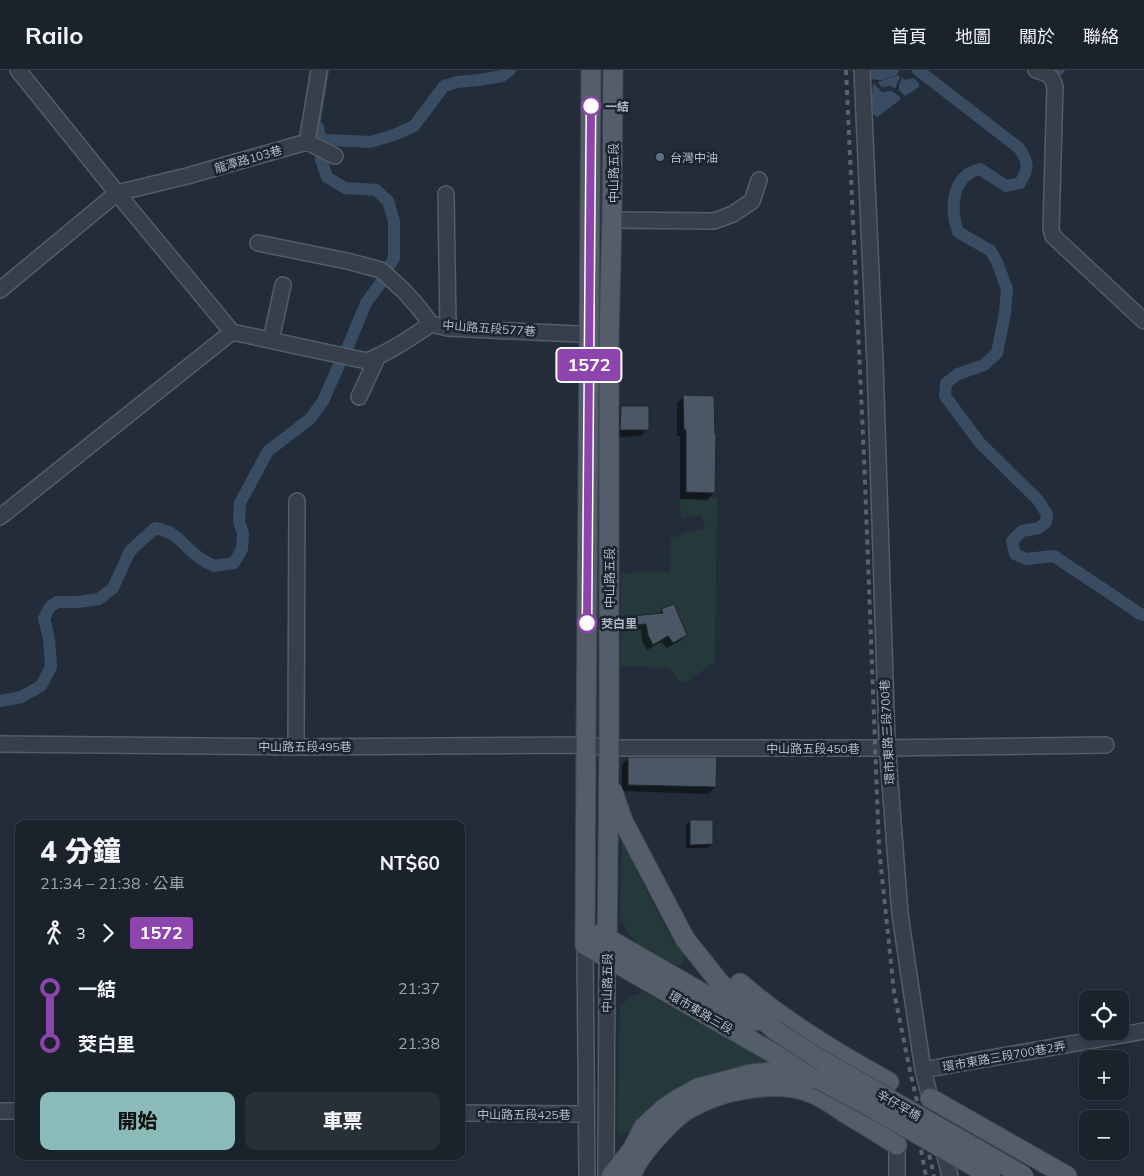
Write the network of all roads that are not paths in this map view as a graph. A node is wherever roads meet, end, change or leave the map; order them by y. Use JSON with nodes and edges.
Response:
{"nodes":[{"id":1,"x":18,"y":70,"type":"edge"},
{"id":2,"x":319,"y":70,"type":"edge"},
{"id":3,"x":591,"y":70,"type":"edge"},
{"id":4,"x":614,"y":70,"type":"edge"},
{"id":5,"x":862,"y":70,"type":"edge"},
{"id":6,"x":1036,"y":70,"type":"edge"},
{"id":7,"x":307,"y":142,"type":"junction"},
{"id":8,"x":335,"y":156,"type":"dead end"},
{"id":9,"x":759,"y":180,"type":"dead end"},
{"id":10,"x":117,"y":193,"type":"junction"},
{"id":11,"x":446,"y":194,"type":"dead end"},
{"id":12,"x":612,"y":220,"type":"junction"},
{"id":13,"x":258,"y":243,"type":"dead end"},
{"id":14,"x":283,"y":285,"type":"dead end"},
{"id":15,"x":0,"y":290,"type":"edge"},
{"id":16,"x":1144,"y":320,"type":"edge"},
{"id":17,"x":431,"y":324,"type":"junction"},
{"id":18,"x":448,"y":328,"type":"junction"},
{"id":19,"x":232,"y":332,"type":"junction"},
{"id":20,"x":589,"y":334,"type":"junction"},
{"id":21,"x":610,"y":335,"type":"junction"},
{"id":22,"x":271,"y":340,"type":"junction"},
{"id":23,"x":377,"y":358,"type":"junction"},
{"id":24,"x":359,"y":397,"type":"dead end"},
{"id":25,"x":297,"y":501,"type":"dead end"},
{"id":26,"x":0,"y":518,"type":"edge"},
{"id":27,"x":0,"y":744,"type":"edge"},
{"id":28,"x":586,"y":745,"type":"junction"},
{"id":29,"x":1106,"y":745,"type":"dead end"},
{"id":30,"x":296,"y":747,"type":"junction"},
{"id":31,"x":609,"y":748,"type":"junction"},
{"id":32,"x":887,"y":748,"type":"junction"},
{"id":33,"x":609,"y":781,"type":"junction"},
{"id":34,"x":666,"y":902,"type":"junction"},
{"id":35,"x":586,"y":926,"type":"junction"},
{"id":36,"x":585,"y":945,"type":"junction"},
{"id":37,"x":607,"y":948,"type":"junction"},
{"id":38,"x":776,"y":1031,"type":"junction"},
{"id":39,"x":1144,"y":1031,"type":"edge"},
{"id":40,"x":923,"y":1070,"type":"junction"},
{"id":41,"x":818,"y":1079,"type":"junction"},
{"id":42,"x":889,"y":1082,"type":"joint"},
{"id":43,"x":930,"y":1098,"type":"junction"},
{"id":44,"x":0,"y":1111,"type":"edge"},
{"id":45,"x":15,"y":1111,"type":"edge"},
{"id":46,"x":465,"y":1113,"type":"edge"},
{"id":47,"x":586,"y":1114,"type":"junction"},
{"id":48,"x":897,"y":1145,"type":"junction"},
{"id":49,"x":587,"y":1176,"type":"edge"},
{"id":50,"x":606,"y":1176,"type":"edge"},
{"id":51,"x":611,"y":1176,"type":"edge"},
{"id":52,"x":631,"y":1176,"type":"edge"},
{"id":53,"x":897,"y":1176,"type":"edge"},
{"id":54,"x":950,"y":1176,"type":"edge"},
{"id":55,"x":991,"y":1176,"type":"edge"},
{"id":56,"x":1024,"y":1176,"type":"edge"},
{"id":57,"x":1067,"y":1176,"type":"edge"}],
"edges":[{"from":1,"to":10,"type":"street"},
{"from":2,"to":7,"type":"street"},
{"from":3,"to":20,"type":"main road","name":"中山路五段"},
{"from":4,"to":12,"type":"main road","name":"中山路五段"},
{"from":5,"to":32,"type":"street","name":"環市東路三段700巷"},
{"from":6,"to":16,"type":"street"},
{"from":7,"to":8,"type":"street"},
{"from":7,"to":10,"type":"street","name":"龍潭路103巷"},
{"from":9,"to":12,"type":"street"},
{"from":10,"to":15,"type":"street","name":"龍潭路103巷"},
{"from":10,"to":19,"type":"street"},
{"from":11,"to":18,"type":"street"},
{"from":12,"to":21,"type":"main road","name":"中山路五段"},
{"from":13,"to":17,"type":"street"},
{"from":14,"to":22,"type":"street"},
{"from":17,"to":18,"type":"street","name":"中山路五段577巷"},
{"from":17,"to":23,"type":"street","name":"中山路五段577巷"},
{"from":18,"to":20,"type":"street","name":"中山路五段577巷"},
{"from":19,"to":22,"type":"street"},
{"from":19,"to":26,"type":"street"},
{"from":20,"to":21,"type":"street","name":"中山路五段577巷"},
{"from":20,"to":28,"type":"main road","name":"中山路五段"},
{"from":21,"to":31,"type":"main road","name":"中山路五段"},
{"from":22,"to":23,"type":"street"},
{"from":23,"to":24,"type":"street"},
{"from":25,"to":30,"type":"street"},
{"from":27,"to":30,"type":"street","name":"中山路五段495巷"},
{"from":28,"to":30,"type":"street","name":"中山路五段495巷"},
{"from":28,"to":31,"type":"street","name":"中山路五段495巷"},
{"from":28,"to":35,"type":"main road","name":"中山路五段"},
{"from":29,"to":32,"type":"street","name":"中山路五段450巷"},
{"from":31,"to":32,"type":"street","name":"中山路五段450巷"},
{"from":31,"to":33,"type":"main road","name":"中山路五段"},
{"from":32,"to":40,"type":"street","name":"環市東路三段700巷"},
{"from":33,"to":34,"type":"main road"},
{"from":33,"to":37,"type":"main road","name":"中山路五段"},
{"from":34,"to":38,"type":"main road"},
{"from":34,"to":42,"type":"main road"},
{"from":35,"to":36,"type":"main road","name":"中山路五段"},
{"from":35,"to":37,"type":"main road","name":"環市東路三段"},
{"from":36,"to":37,"type":"main road","name":"環市東路三段"},
{"from":36,"to":47,"type":"street","name":"中山路五段"},
{"from":37,"to":38,"type":"main road","name":"環市東路三段"},
{"from":37,"to":41,"type":"main road","name":"環市東路三段"},
{"from":37,"to":50,"type":"street","name":"中山路五段"},
{"from":38,"to":56,"type":"main road","name":"辛仔罕橋","bridge":true},
{"from":39,"to":40,"type":"street","name":"環市東路三段700巷2弄"},
{"from":40,"to":43,"type":"street","name":"環市東路三段700巷"},
{"from":41,"to":51,"type":"main road"},
{"from":41,"to":55,"type":"main road","name":"辛仔罕橋","bridge":true},
{"from":42,"to":48,"type":"street"},
{"from":43,"to":54,"type":"street","name":"環市東路三段700巷"},
{"from":43,"to":57,"type":"main road"},
{"from":44,"to":45,"type":"street"},
{"from":46,"to":47,"type":"street","name":"中山路五段425巷"},
{"from":47,"to":49,"type":"street","name":"中山路五段"},
{"from":48,"to":52,"type":"main road"},
{"from":48,"to":53,"type":"street"}]}
